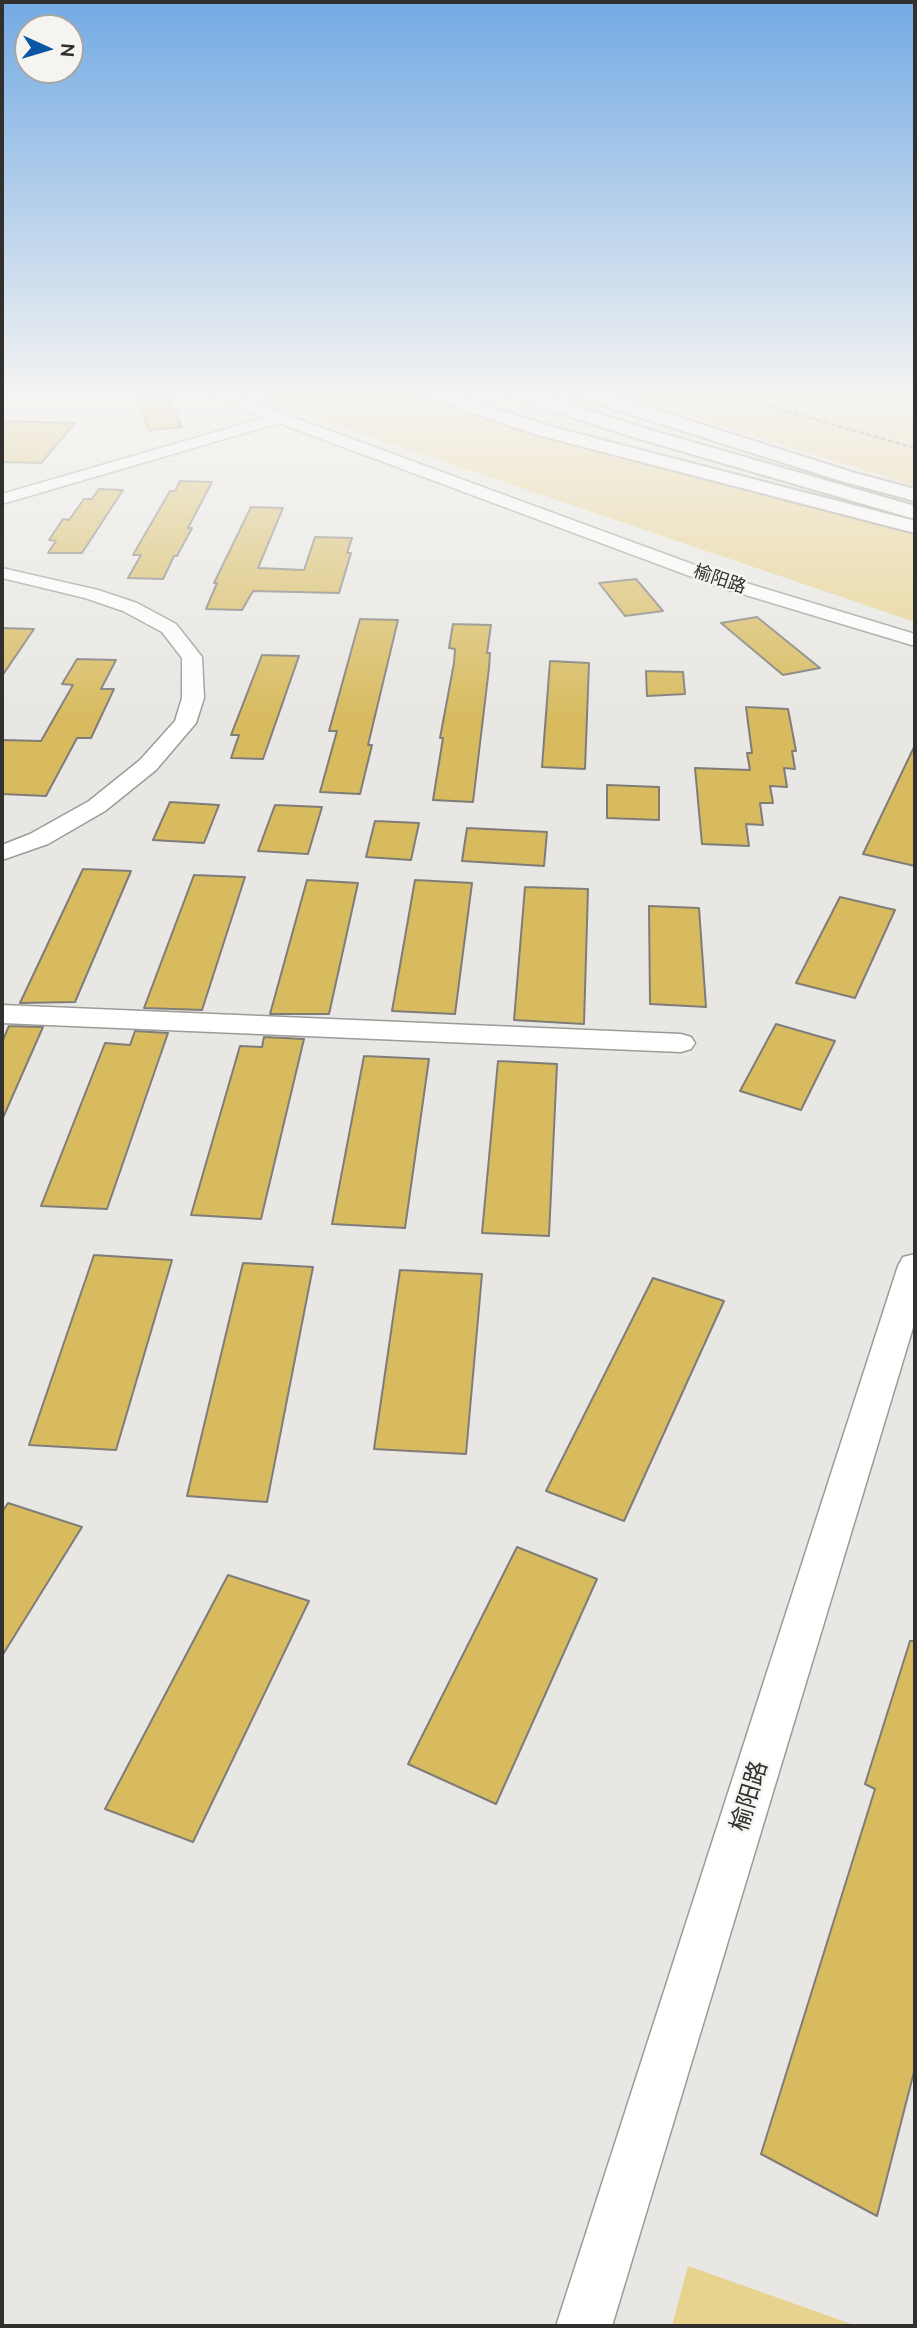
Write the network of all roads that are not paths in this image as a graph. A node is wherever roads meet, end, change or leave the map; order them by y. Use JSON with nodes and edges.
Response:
{"nodes":[{"id":1,"x":503,"y":502,"type":"edge"},
{"id":2,"x":816,"y":502,"type":"edge"},
{"id":3,"x":876,"y":502,"type":"edge"},
{"id":4,"x":915,"y":513,"type":"edge"},
{"id":5,"x":915,"y":527,"type":"edge"},
{"id":6,"x":2,"y":572,"type":"edge"},
{"id":7,"x":915,"y":640,"type":"edge"},
{"id":8,"x":2,"y":853,"type":"edge"},
{"id":9,"x":2,"y":1014,"type":"edge"},
{"id":10,"x":681,"y":1043,"type":"dead end"},
{"id":11,"x":915,"y":1266,"type":"edge"},
{"id":12,"x":584,"y":2326,"type":"edge"}],
"edges":[{"from":1,"to":7,"type":"street","name":"榆阳路"},
{"from":2,"to":5,"type":"main road"},
{"from":3,"to":4,"type":"main road"},
{"from":6,"to":8,"type":"street"},
{"from":9,"to":10,"type":"street"},
{"from":11,"to":12,"type":"street","name":"榆阳路"}]}
